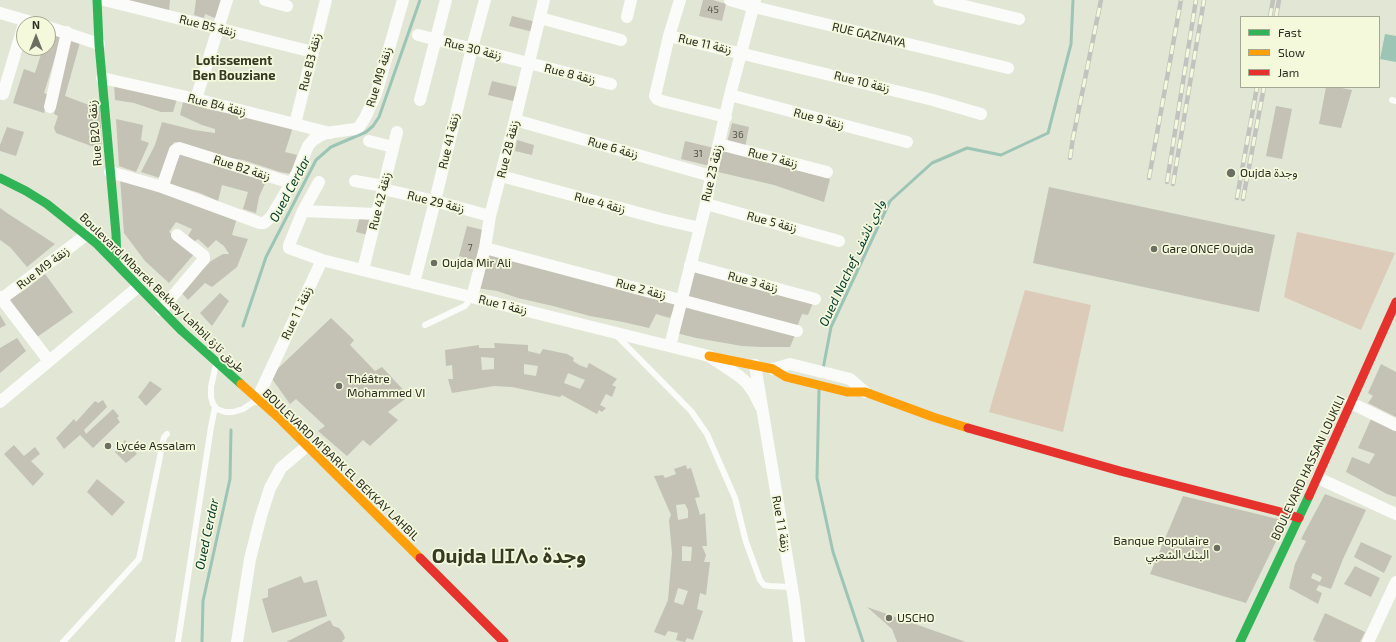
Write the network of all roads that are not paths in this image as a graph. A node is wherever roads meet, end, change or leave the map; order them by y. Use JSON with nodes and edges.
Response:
{"nodes":[{"id":1,"x":96,"y":0,"type":"edge"},
{"id":2,"x":104,"y":0,"type":"edge"},
{"id":3,"x":227,"y":0,"type":"edge"},
{"id":4,"x":265,"y":0,"type":"edge"},
{"id":5,"x":326,"y":0,"type":"edge"},
{"id":6,"x":403,"y":0,"type":"edge"},
{"id":7,"x":446,"y":0,"type":"edge"},
{"id":8,"x":485,"y":0,"type":"edge"},
{"id":9,"x":544,"y":0,"type":"edge"},
{"id":10,"x":631,"y":0,"type":"edge"},
{"id":11,"x":680,"y":0,"type":"edge"},
{"id":12,"x":730,"y":0,"type":"edge"},
{"id":13,"x":939,"y":0,"type":"edge"},
{"id":14,"x":754,"y":4,"type":"edge"},
{"id":15,"x":287,"y":6,"type":"dead end"},
{"id":16,"x":0,"y":13,"type":"edge"},
{"id":17,"x":626,"y":17,"type":"dead end"},
{"id":18,"x":540,"y":18,"type":"junction"},
{"id":19,"x":1019,"y":19,"type":"dead end"},
{"id":20,"x":16,"y":20,"type":"edge"},
{"id":21,"x":56,"y":29,"type":"edge"},
{"id":22,"x":219,"y":29,"type":"junction"},
{"id":23,"x":66,"y":32,"type":"junction"},
{"id":24,"x":418,"y":35,"type":"dead end"},
{"id":25,"x":669,"y":36,"type":"junction"},
{"id":26,"x":435,"y":40,"type":"junction"},
{"id":27,"x":621,"y":40,"type":"dead end"},
{"id":28,"x":99,"y":44,"type":"junction"},
{"id":29,"x":472,"y":48,"type":"junction"},
{"id":30,"x":16,"y":50,"type":"edge"},
{"id":31,"x":313,"y":52,"type":"junction"},
{"id":32,"x":742,"y":53,"type":"junction"},
{"id":33,"x":528,"y":63,"type":"junction"},
{"id":34,"x":1008,"y":68,"type":"dead end"},
{"id":35,"x":102,"y":78,"type":"junction"},
{"id":36,"x":611,"y":84,"type":"dead end"},
{"id":37,"x":3,"y":94,"type":"dead end"},
{"id":38,"x":730,"y":95,"type":"junction"},
{"id":39,"x":196,"y":99,"type":"junction"},
{"id":40,"x":420,"y":100,"type":"dead end"},
{"id":41,"x":50,"y":107,"type":"dead end"},
{"id":42,"x":981,"y":114,"type":"dead end"},
{"id":43,"x":726,"y":117,"type":"junction"},
{"id":44,"x":515,"y":120,"type":"junction"},
{"id":45,"x":295,"y":124,"type":"junction"},
{"id":46,"x":397,"y":132,"type":"dead end"},
{"id":47,"x":331,"y":133,"type":"junction"},
{"id":48,"x":369,"y":141,"type":"dead end"},
{"id":49,"x":907,"y":142,"type":"dead end"},
{"id":50,"x":719,"y":144,"type":"junction"},
{"id":51,"x":393,"y":147,"type":"junction"},
{"id":52,"x":110,"y":172,"type":"junction"},
{"id":53,"x":827,"y":172,"type":"dead end"},
{"id":54,"x":501,"y":176,"type":"junction"},
{"id":55,"x":711,"y":176,"type":"junction"},
{"id":56,"x":0,"y":178,"type":"edge"},
{"id":57,"x":355,"y":180,"type":"dead end"},
{"id":58,"x":319,"y":182,"type":"dead end"},
{"id":59,"x":291,"y":183,"type":"junction"},
{"id":60,"x":162,"y":187,"type":"junction"},
{"id":61,"x":383,"y":188,"type":"junction"},
{"id":62,"x":435,"y":201,"type":"junction"},
{"id":63,"x":706,"y":204,"type":"junction"},
{"id":64,"x":303,"y":211,"type":"junction"},
{"id":65,"x":377,"y":214,"type":"junction"},
{"id":66,"x":490,"y":216,"type":"junction"},
{"id":67,"x":700,"y":228,"type":"junction"},
{"id":68,"x":86,"y":235,"type":"junction"},
{"id":69,"x":177,"y":235,"type":"dead end"},
{"id":70,"x":839,"y":240,"type":"dead end"},
{"id":71,"x":485,"y":248,"type":"junction"},
{"id":72,"x":322,"y":260,"type":"junction"},
{"id":73,"x":117,"y":264,"type":"junction"},
{"id":74,"x":690,"y":265,"type":"junction"},
{"id":75,"x":363,"y":270,"type":"junction"},
{"id":76,"x":414,"y":283,"type":"junction"},
{"id":77,"x":138,"y":287,"type":"junction"},
{"id":78,"x":472,"y":297,"type":"junction"},
{"id":79,"x":1,"y":299,"type":"edge"},
{"id":80,"x":815,"y":299,"type":"dead end"},
{"id":81,"x":682,"y":300,"type":"junction"},
{"id":82,"x":1396,"y":302,"type":"edge"},
{"id":83,"x":161,"y":310,"type":"junction"},
{"id":84,"x":426,"y":325,"type":"dead end"},
{"id":85,"x":797,"y":331,"type":"dead end"},
{"id":86,"x":612,"y":332,"type":"junction"},
{"id":87,"x":670,"y":346,"type":"junction"},
{"id":88,"x":684,"y":349,"type":"joint"},
{"id":89,"x":709,"y":356,"type":"junction"},
{"id":90,"x":49,"y":361,"type":"junction"},
{"id":91,"x":216,"y":363,"type":"junction"},
{"id":92,"x":755,"y":365,"type":"junction"},
{"id":93,"x":773,"y":369,"type":"junction"},
{"id":94,"x":246,"y":389,"type":"joint"},
{"id":95,"x":866,"y":392,"type":"junction"},
{"id":96,"x":257,"y":400,"type":"junction"},
{"id":97,"x":0,"y":402,"type":"edge"},
{"id":98,"x":1351,"y":404,"type":"junction"},
{"id":99,"x":215,"y":407,"type":"junction"},
{"id":100,"x":761,"y":407,"type":"junction"},
{"id":101,"x":1396,"y":425,"type":"edge"},
{"id":102,"x":167,"y":434,"type":"dead end"},
{"id":103,"x":307,"y":446,"type":"junction"},
{"id":104,"x":1318,"y":478,"type":"junction"},
{"id":105,"x":1396,"y":514,"type":"edge"},
{"id":106,"x":1299,"y":518,"type":"junction"},
{"id":107,"x":1396,"y":582,"type":"edge"},
{"id":108,"x":792,"y":588,"type":"junction"},
{"id":109,"x":64,"y":642,"type":"edge"},
{"id":110,"x":178,"y":642,"type":"edge"},
{"id":111,"x":237,"y":642,"type":"edge"},
{"id":112,"x":504,"y":642,"type":"edge"},
{"id":113,"x":799,"y":642,"type":"edge"},
{"id":114,"x":1240,"y":642,"type":"edge"},
{"id":115,"x":1368,"y":642,"type":"edge"}],
"edges":[{"from":1,"to":28,"type":"main road","name":"Rue B20 زنقة"},
{"from":2,"to":22,"type":"street","name":"Rue B5 زنقة"},
{"from":3,"to":22,"type":"street"},
{"from":4,"to":15,"type":"street"},
{"from":5,"to":31,"type":"street","name":"Rue B3 زنقة"},
{"from":6,"to":47,"type":"street","name":"Rue M9 زنقة"},
{"from":7,"to":26,"type":"street"},
{"from":8,"to":29,"type":"street","name":"Rue 41 زنقة"},
{"from":9,"to":18,"type":"street","name":"Rue 28 زنقة"},
{"from":10,"to":17,"type":"street"},
{"from":11,"to":25,"type":"street"},
{"from":12,"to":14,"type":"street","name":"RUE GAZNAYA"},
{"from":13,"to":19,"type":"street"},
{"from":14,"to":32,"type":"street","name":"Rue 23 زنقة"},
{"from":14,"to":34,"type":"street","name":"RUE GAZNAYA"},
{"from":16,"to":20,"type":"street"},
{"from":18,"to":27,"type":"street"},
{"from":18,"to":33,"type":"street","name":"Rue 28 زنقة"},
{"from":21,"to":23,"type":"street"},
{"from":22,"to":31,"type":"street","name":"Rue B5 زنقة"},
{"from":22,"to":39,"type":"street"},
{"from":23,"to":28,"type":"street"},
{"from":23,"to":41,"type":"street"},
{"from":24,"to":26,"type":"street","name":"Rue 30 زنقة"},
{"from":25,"to":32,"type":"street","name":"Rue 11 زنقة"},
{"from":25,"to":43,"type":"street"},
{"from":26,"to":29,"type":"street","name":"Rue 30 زنقة"},
{"from":26,"to":40,"type":"street"},
{"from":28,"to":35,"type":"main road","name":"Rue B20 زنقة"},
{"from":29,"to":33,"type":"street","name":"Rue 30 زنقة"},
{"from":29,"to":62,"type":"street","name":"Rue 41 زنقة"},
{"from":30,"to":37,"type":"street"},
{"from":31,"to":45,"type":"street","name":"Rue B3 زنقة"},
{"from":32,"to":38,"type":"street","name":"Rue 23 زنقة"},
{"from":32,"to":42,"type":"street","name":"Rue 10 زنقة"},
{"from":33,"to":36,"type":"street","name":"Rue 8 زنقة"},
{"from":33,"to":44,"type":"street","name":"Rue 28 زنقة"},
{"from":35,"to":39,"type":"street","name":"Rue B4 زنقة"},
{"from":35,"to":52,"type":"main road","name":"Rue B20 زنقة"},
{"from":38,"to":43,"type":"street","name":"Rue 23 زنقة"},
{"from":38,"to":49,"type":"street","name":"Rue 9 زنقة"},
{"from":39,"to":45,"type":"street","name":"Rue B4 زنقة"},
{"from":43,"to":50,"type":"street","name":"Rue 23 زنقة"},
{"from":44,"to":54,"type":"street","name":"Rue 28 زنقة"},
{"from":44,"to":55,"type":"street","name":"Rue 6 زنقة"},
{"from":45,"to":47,"type":"street","name":"Rue B4 زنقة"},
{"from":46,"to":51,"type":"street","name":"Rue 42 زنقة"},
{"from":47,"to":59,"type":"street","name":"Rue M9 زنقة"},
{"from":48,"to":51,"type":"street"},
{"from":50,"to":53,"type":"street","name":"Rue 7 زنقة"},
{"from":50,"to":55,"type":"street","name":"Rue 23 زنقة"},
{"from":51,"to":61,"type":"street","name":"Rue 42 زنقة"},
{"from":52,"to":60,"type":"street"},
{"from":52,"to":73,"type":"main road","name":"Rue B20 زنقة"},
{"from":54,"to":66,"type":"street","name":"Rue 28 زنقة"},
{"from":54,"to":67,"type":"street","name":"Rue 4 زنقة"},
{"from":55,"to":63,"type":"street","name":"Rue 23 زنقة"},
{"from":56,"to":68,"type":"main road","name":"Boulevard Mbarek Bekkay Lahbil طريق تازة"},
{"from":57,"to":61,"type":"street","name":"Rue 29 زنقة"},
{"from":58,"to":64,"type":"street"},
{"from":59,"to":60,"type":"street"},
{"from":59,"to":60,"type":"street","name":"Rue B2 زنقة"},
{"from":61,"to":62,"type":"street","name":"Rue 29 زنقة"},
{"from":61,"to":65,"type":"street","name":"Rue 42 زنقة"},
{"from":62,"to":66,"type":"street","name":"Rue 29 زنقة"},
{"from":62,"to":76,"type":"street","name":"Rue 41 زنقة"},
{"from":63,"to":67,"type":"street","name":"Rue 23 زنقة"},
{"from":63,"to":70,"type":"street","name":"Rue 5 زنقة"},
{"from":64,"to":65,"type":"street"},
{"from":64,"to":72,"type":"street"},
{"from":65,"to":75,"type":"street","name":"Rue 42 زنقة"},
{"from":66,"to":71,"type":"street","name":"Rue 28 زنقة"},
{"from":67,"to":74,"type":"street","name":"Rue 23 زنقة"},
{"from":68,"to":73,"type":"main road","name":"Boulevard Mbarek Bekkay Lahbil طريق تازة"},
{"from":68,"to":79,"type":"street","name":"Rue M9 زنقة"},
{"from":69,"to":83,"type":"street"},
{"from":71,"to":78,"type":"street","name":"Rue 28 زنقة"},
{"from":71,"to":81,"type":"street","name":"Rue 2 زنقة"},
{"from":72,"to":75,"type":"street","name":"Rue زنقة 1"},
{"from":72,"to":96,"type":"street","name":"Rue 1 زنقة 1"},
{"from":73,"to":77,"type":"main road","name":"Boulevard Mbarek Bekkay Lahbil طريق تازة"},
{"from":74,"to":80,"type":"street","name":"Rue 3 زنقة"},
{"from":74,"to":81,"type":"street","name":"Rue 23 زنقة"},
{"from":75,"to":76,"type":"street","name":"Rue زنقة 1"},
{"from":76,"to":78,"type":"street","name":"Rue زنقة 1"},
{"from":77,"to":83,"type":"main road","name":"Boulevard Mbarek Bekkay Lahbil طريق تازة"},
{"from":77,"to":90,"type":"street"},
{"from":78,"to":84,"type":"lane"},
{"from":78,"to":86,"type":"street","name":"Rue زنقة 1"},
{"from":79,"to":90,"type":"street"},
{"from":81,"to":85,"type":"street","name":"Rue 2 زنقة"},
{"from":81,"to":87,"type":"street","name":"Rue 23 زنقة"},
{"from":82,"to":98,"type":"main road","name":"BOULEVARD HASSAN LOUKILI"},
{"from":83,"to":91,"type":"main road","name":"Boulevard Mbarek Bekkay Lahbil طريق تازة"},
{"from":86,"to":87,"type":"street","name":"Rue زنقة 1"},
{"from":86,"to":108,"type":"lane"},
{"from":87,"to":88,"type":"street","name":"Rue زنقة 1"},
{"from":88,"to":89,"type":"street","name":"Rue 1 زنقة 1"},
{"from":89,"to":92,"type":"main road"},
{"from":89,"to":100,"type":"street","name":"Rue 1 زنقة 1"},
{"from":90,"to":97,"type":"street"},
{"from":91,"to":94,"type":"main road","name":"Boulevard Mbarek Bekkay Lahbil طريق تازة"},
{"from":91,"to":99,"type":"lane"},
{"from":92,"to":93,"type":"main road"},
{"from":92,"to":100,"type":"street","name":"Rue 1 زنقة 1"},
{"from":93,"to":95,"type":"main road"},
{"from":93,"to":95,"type":"street"},
{"from":94,"to":96,"type":"main road","name":"BOULEVARD M'BARK EL BEKKAY LAHBIL"},
{"from":95,"to":106,"type":"main road"},
{"from":96,"to":99,"type":"lane"},
{"from":96,"to":103,"type":"main road","name":"BOULEVARD M'BARK EL BEKKAY LAHBIL"},
{"from":98,"to":101,"type":"street"},
{"from":98,"to":104,"type":"main road","name":"BOULEVARD HASSAN LOUKILI"},
{"from":99,"to":110,"type":"lane"},
{"from":100,"to":108,"type":"street","name":"Rue 1 زنقة 1"},
{"from":102,"to":109,"type":"lane"},
{"from":103,"to":111,"type":"street"},
{"from":103,"to":112,"type":"main road","name":"BOULEVARD M'BARK EL BEKKAY LAHBIL"},
{"from":104,"to":105,"type":"street"},
{"from":104,"to":106,"type":"main road","name":"BOULEVARD HASSAN LOUKILI"},
{"from":106,"to":114,"type":"main road","name":"BOULEVARD HASSAN LOUKILI"},
{"from":107,"to":115,"type":"street"},
{"from":108,"to":113,"type":"street","name":"Rue 1 زنقة 1"}]}
